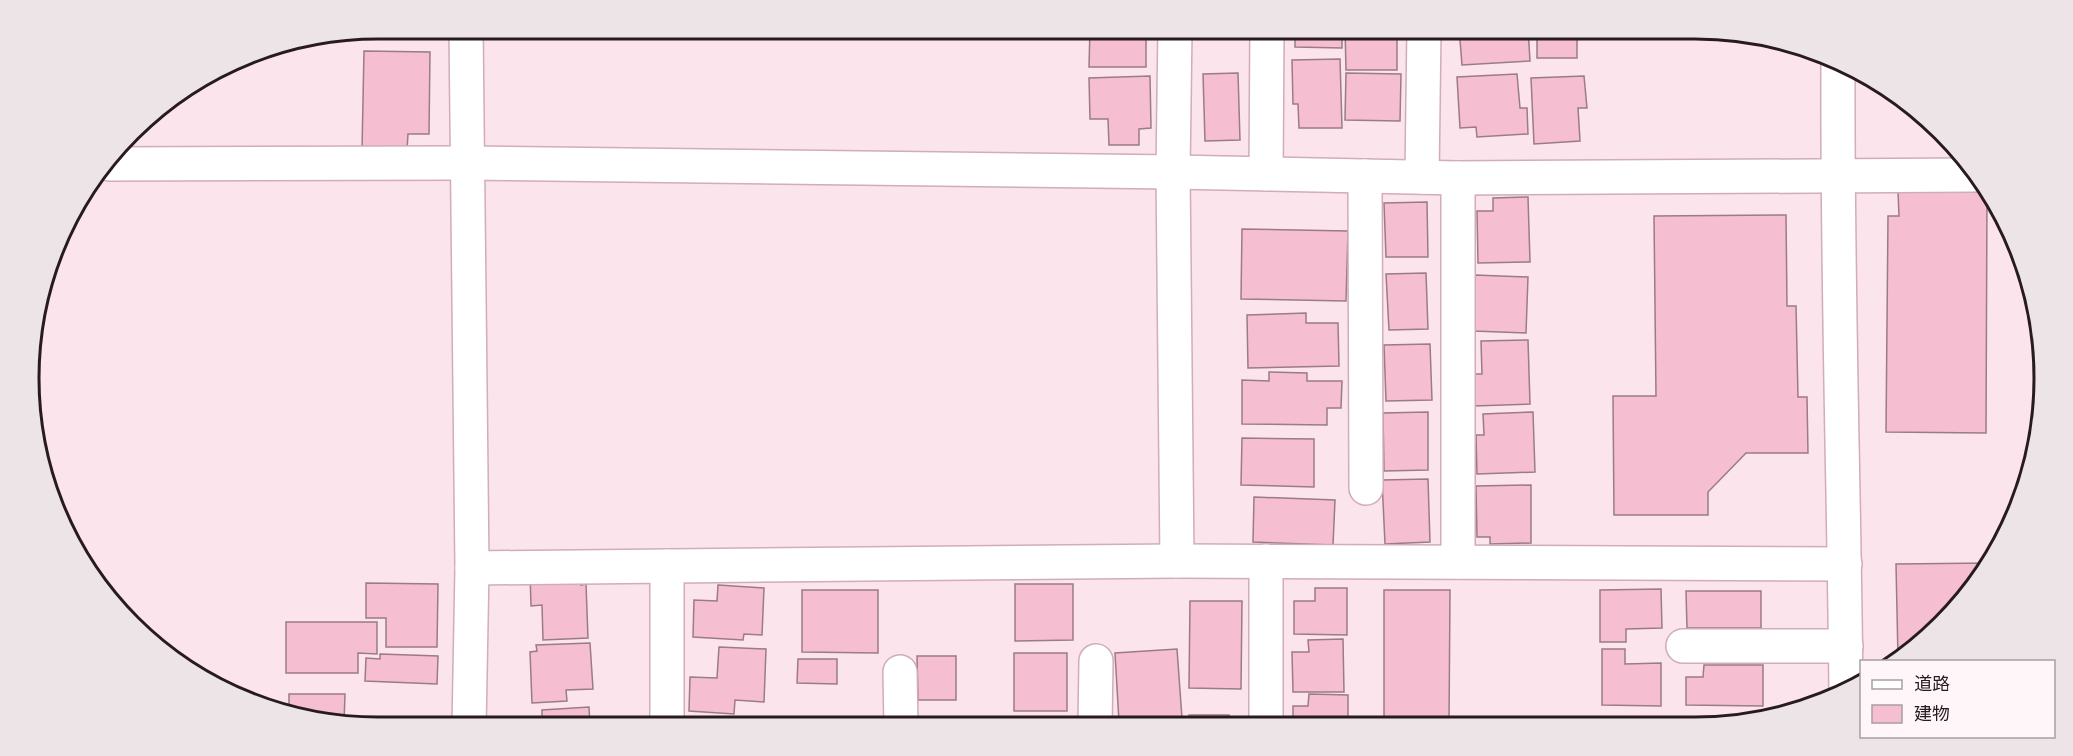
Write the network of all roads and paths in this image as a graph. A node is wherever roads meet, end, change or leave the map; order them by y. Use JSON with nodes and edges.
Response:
{"nodes":[{"id":1,"x":466,"y":39,"type":"edge"},
{"id":2,"x":1175,"y":39,"type":"edge"},
{"id":3,"x":1267,"y":39,"type":"edge"},
{"id":4,"x":1424,"y":39,"type":"edge"},
{"id":5,"x":1838,"y":71,"type":"edge"},
{"id":6,"x":466,"y":163,"type":"junction"},
{"id":7,"x":115,"y":164,"type":"edge"},
{"id":8,"x":1173,"y":172,"type":"junction"},
{"id":9,"x":1266,"y":174,"type":"junction"},
{"id":10,"x":1966,"y":175,"type":"edge"},
{"id":11,"x":1365,"y":176,"type":"junction"},
{"id":12,"x":1837,"y":176,"type":"junction"},
{"id":13,"x":1422,"y":177,"type":"junction"},
{"id":14,"x":1458,"y":178,"type":"junction"},
{"id":15,"x":1366,"y":488,"type":"dead end"},
{"id":16,"x":1177,"y":561,"type":"junction"},
{"id":17,"x":1266,"y":561,"type":"junction"},
{"id":18,"x":1458,"y":562,"type":"junction"},
{"id":19,"x":1845,"y":564,"type":"junction"},
{"id":20,"x":667,"y":566,"type":"junction"},
{"id":21,"x":472,"y":568,"type":"junction"},
{"id":22,"x":1683,"y":646,"type":"dead end"},
{"id":23,"x":1846,"y":646,"type":"junction"},
{"id":24,"x":1096,"y":661,"type":"dead end"},
{"id":25,"x":900,"y":672,"type":"dead end"},
{"id":26,"x":1846,"y":681,"type":"edge"},
{"id":27,"x":470,"y":717,"type":"edge"},
{"id":28,"x":667,"y":717,"type":"edge"},
{"id":29,"x":901,"y":717,"type":"edge"},
{"id":30,"x":1095,"y":717,"type":"edge"},
{"id":31,"x":1266,"y":717,"type":"edge"}],
"edges":[{"from":1,"to":6,"type":"street"},
{"from":2,"to":8,"type":"street"},
{"from":3,"to":9,"type":"street"},
{"from":4,"to":13,"type":"street"},
{"from":5,"to":12,"type":"street"},
{"from":6,"to":7,"type":"street"},
{"from":6,"to":8,"type":"street"},
{"from":6,"to":21,"type":"street"},
{"from":8,"to":9,"type":"street"},
{"from":8,"to":16,"type":"street"},
{"from":9,"to":11,"type":"street"},
{"from":10,"to":12,"type":"street"},
{"from":11,"to":13,"type":"street"},
{"from":11,"to":15,"type":"street"},
{"from":12,"to":14,"type":"street"},
{"from":12,"to":19,"type":"street"},
{"from":13,"to":14,"type":"street"},
{"from":14,"to":18,"type":"street"},
{"from":16,"to":17,"type":"street"},
{"from":16,"to":20,"type":"street"},
{"from":17,"to":18,"type":"street"},
{"from":17,"to":31,"type":"street"},
{"from":18,"to":19,"type":"street"},
{"from":19,"to":23,"type":"street"},
{"from":20,"to":21,"type":"street"},
{"from":20,"to":28,"type":"street"},
{"from":21,"to":27,"type":"street"},
{"from":22,"to":23,"type":"street"},
{"from":23,"to":26,"type":"street"},
{"from":24,"to":30,"type":"street"},
{"from":25,"to":29,"type":"street"}]}
